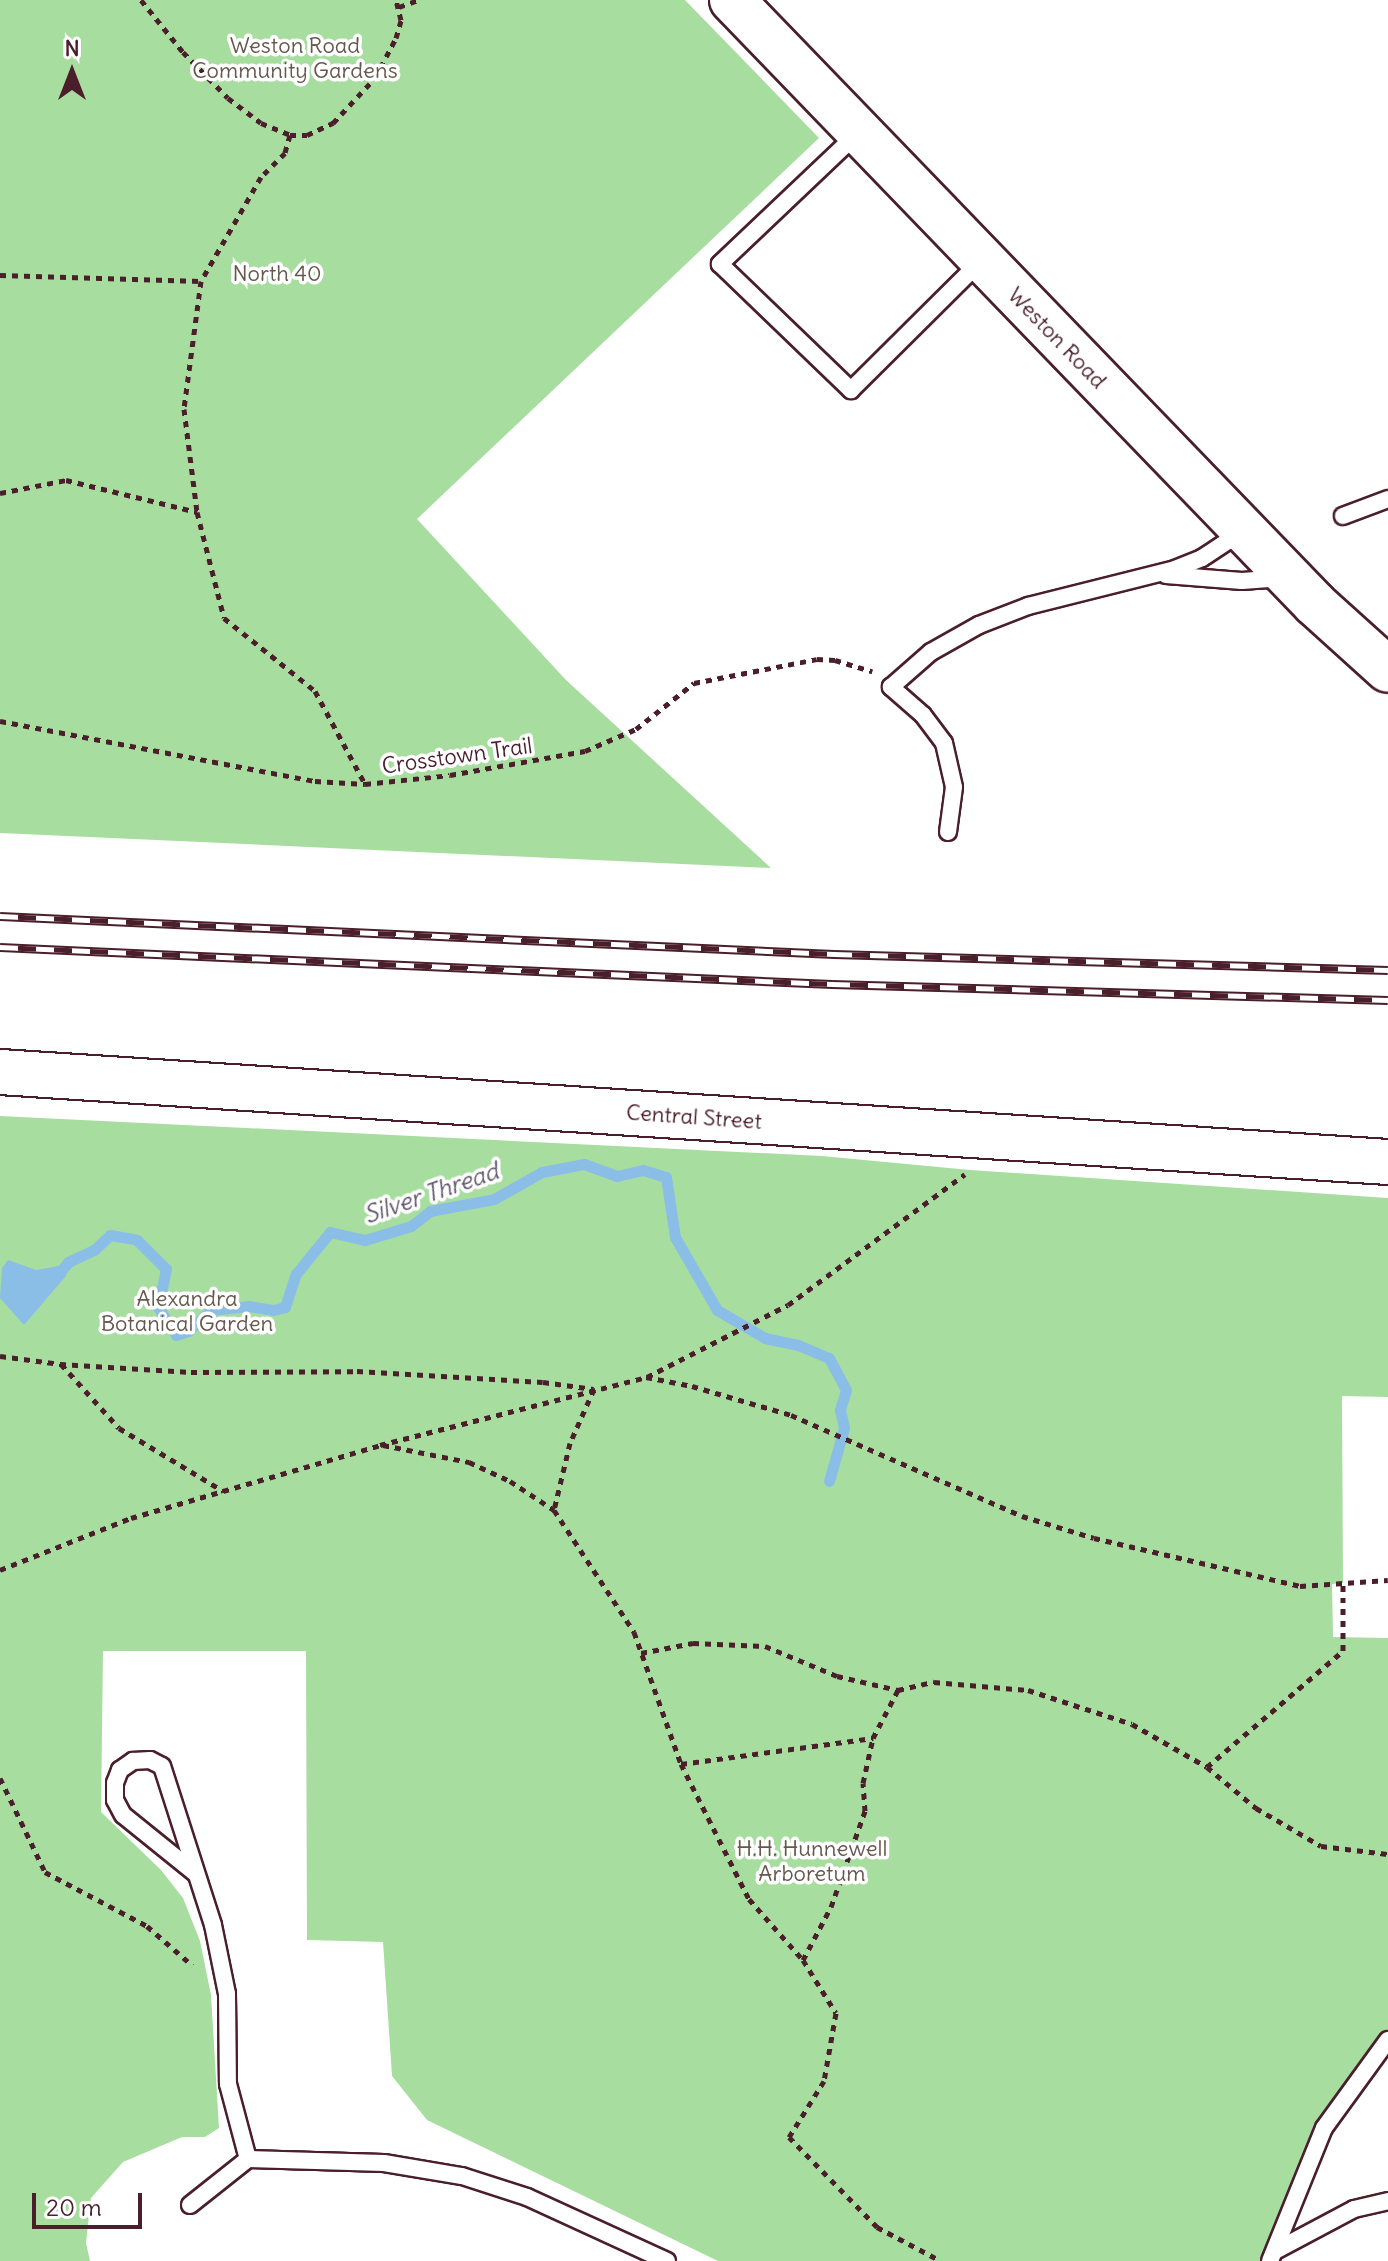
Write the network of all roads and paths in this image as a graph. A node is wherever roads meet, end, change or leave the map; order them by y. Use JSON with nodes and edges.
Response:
{"nodes":[{"id":1,"x":141,"y":0,"type":"edge"},
{"id":2,"x":396,"y":0,"type":"edge"},
{"id":3,"x":418,"y":0,"type":"edge"},
{"id":4,"x":732,"y":0,"type":"edge"},
{"id":5,"x":399,"y":7,"type":"junction"},
{"id":6,"x":859,"y":132,"type":"junction"},
{"id":7,"x":290,"y":135,"type":"junction"},
{"id":8,"x":983,"y":260,"type":"junction"},
{"id":9,"x":0,"y":275,"type":"edge"},
{"id":10,"x":201,"y":281,"type":"junction"},
{"id":11,"x":0,"y":493,"type":"edge"},
{"id":12,"x":1388,"y":499,"type":"edge"},
{"id":13,"x":197,"y":512,"type":"junction"},
{"id":14,"x":1343,"y":516,"type":"dead end"},
{"id":15,"x":1244,"y":531,"type":"junction"},
{"id":16,"x":1157,"y":574,"type":"junction"},
{"id":17,"x":1289,"y":577,"type":"junction"},
{"id":18,"x":1388,"y":670,"type":"edge"},
{"id":19,"x":891,"y":687,"type":"junction"},
{"id":20,"x":0,"y":721,"type":"edge"},
{"id":21,"x":365,"y":784,"type":"junction"},
{"id":22,"x":948,"y":832,"type":"dead end"},
{"id":23,"x":0,"y":1072,"type":"edge"},
{"id":24,"x":1388,"y":1162,"type":"edge"},
{"id":25,"x":970,"y":1170,"type":"dead end"},
{"id":26,"x":0,"y":1356,"type":"edge"},
{"id":27,"x":60,"y":1364,"type":"junction"},
{"id":28,"x":646,"y":1377,"type":"junction"},
{"id":29,"x":594,"y":1389,"type":"junction"},
{"id":30,"x":380,"y":1445,"type":"junction"},
{"id":31,"x":223,"y":1491,"type":"junction"},
{"id":32,"x":554,"y":1510,"type":"junction"},
{"id":33,"x":0,"y":1570,"type":"edge"},
{"id":34,"x":1388,"y":1580,"type":"edge"},
{"id":35,"x":1343,"y":1583,"type":"junction"},
{"id":36,"x":641,"y":1653,"type":"junction"},
{"id":37,"x":898,"y":1690,"type":"junction"},
{"id":38,"x":873,"y":1738,"type":"junction"},
{"id":39,"x":681,"y":1764,"type":"junction"},
{"id":40,"x":1207,"y":1767,"type":"junction"},
{"id":41,"x":0,"y":1778,"type":"edge"},
{"id":42,"x":1388,"y":1854,"type":"edge"},
{"id":43,"x":195,"y":1873,"type":"junction"},
{"id":44,"x":803,"y":1960,"type":"junction"},
{"id":45,"x":227,"y":1994,"type":"junction"},
{"id":46,"x":1388,"y":2040,"type":"edge"},
{"id":47,"x":248,"y":2159,"type":"junction"},
{"id":48,"x":1388,"y":2201,"type":"edge"},
{"id":49,"x":190,"y":2205,"type":"dead end"},
{"id":50,"x":1272,"y":2256,"type":"edge"},
{"id":51,"x":667,"y":2261,"type":"edge"},
{"id":52,"x":941,"y":2261,"type":"edge"}],
"edges":[{"from":1,"to":7,"type":"path"},
{"from":2,"to":5,"type":"path"},
{"from":3,"to":5,"type":"path"},
{"from":4,"to":6,"type":"main road","name":"Weston Road"},
{"from":5,"to":7,"type":"path"},
{"from":6,"to":8,"type":"main road","name":"Weston Road"},
{"from":6,"to":8,"type":"lane"},
{"from":7,"to":10,"type":"path"},
{"from":8,"to":15,"type":"main road","name":"Weston Road"},
{"from":9,"to":10,"type":"path"},
{"from":10,"to":13,"type":"path"},
{"from":11,"to":13,"type":"path"},
{"from":12,"to":14,"type":"lane"},
{"from":13,"to":21,"type":"path"},
{"from":15,"to":16,"type":"lane"},
{"from":15,"to":17,"type":"main road","name":"Weston Road"},
{"from":16,"to":17,"type":"lane"},
{"from":16,"to":19,"type":"lane"},
{"from":17,"to":18,"type":"main road","name":"Weston Road"},
{"from":19,"to":21,"type":"path","name":"Crosstown Trail"},
{"from":19,"to":22,"type":"lane"},
{"from":20,"to":21,"type":"path","name":"Crosstown Trail"},
{"from":23,"to":24,"type":"main road","name":"Central Street"},
{"from":25,"to":28,"type":"path"},
{"from":26,"to":27,"type":"path"},
{"from":27,"to":29,"type":"path"},
{"from":27,"to":31,"type":"path"},
{"from":28,"to":29,"type":"path"},
{"from":28,"to":35,"type":"path"},
{"from":29,"to":30,"type":"path"},
{"from":29,"to":32,"type":"path"},
{"from":30,"to":31,"type":"path"},
{"from":30,"to":32,"type":"path"},
{"from":31,"to":33,"type":"path"},
{"from":32,"to":36,"type":"path"},
{"from":34,"to":35,"type":"path"},
{"from":35,"to":40,"type":"path"},
{"from":36,"to":37,"type":"path"},
{"from":36,"to":39,"type":"path"},
{"from":37,"to":38,"type":"path"},
{"from":37,"to":40,"type":"path"},
{"from":38,"to":39,"type":"path"},
{"from":38,"to":44,"type":"path"},
{"from":39,"to":44,"type":"path"},
{"from":40,"to":42,"type":"path"},
{"from":41,"to":45,"type":"path"},
{"from":43,"to":43,"type":"lane"},
{"from":43,"to":45,"type":"lane"},
{"from":44,"to":52,"type":"path"},
{"from":45,"to":47,"type":"lane"},
{"from":46,"to":50,"type":"lane"},
{"from":47,"to":49,"type":"lane"},
{"from":47,"to":51,"type":"lane"},
{"from":48,"to":50,"type":"lane"}]}
